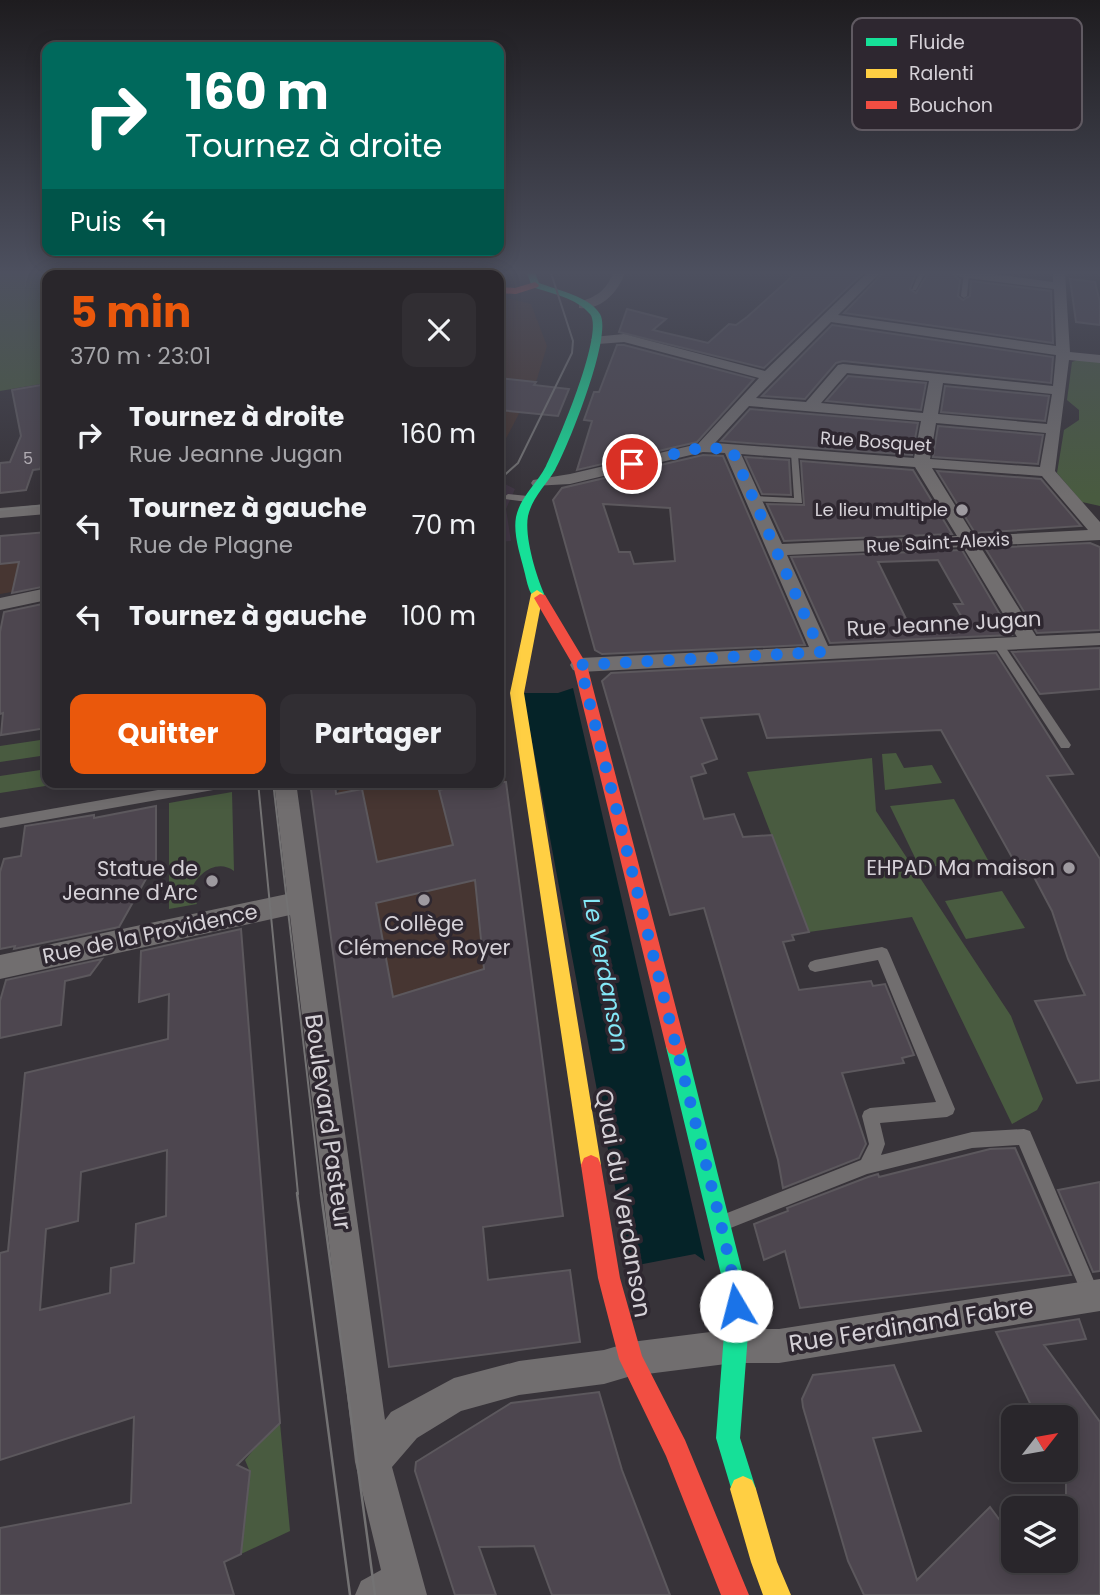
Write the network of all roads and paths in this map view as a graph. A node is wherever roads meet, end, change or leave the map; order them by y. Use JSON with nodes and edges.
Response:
{"nodes":[{"id":1,"x":596,"y":347,"type":"edge"},
{"id":2,"x":660,"y":347,"type":"edge"},
{"id":3,"x":797,"y":347,"type":"edge"},
{"id":4,"x":1026,"y":347,"type":"edge"},
{"id":5,"x":1062,"y":347,"type":"edge"},
{"id":6,"x":1062,"y":353,"type":"junction"},
{"id":7,"x":1100,"y":359,"type":"edge"},
{"id":8,"x":768,"y":376,"type":"junction"},
{"id":9,"x":936,"y":378,"type":"junction"},
{"id":10,"x":1060,"y":391,"type":"junction"},
{"id":11,"x":746,"y":401,"type":"junction"},
{"id":12,"x":810,"y":407,"type":"junction"},
{"id":13,"x":930,"y":417,"type":"junction"},
{"id":14,"x":1054,"y":429,"type":"junction"},
{"id":15,"x":703,"y":447,"type":"junction"},
{"id":16,"x":732,"y":450,"type":"junction"},
{"id":17,"x":794,"y":455,"type":"junction"},
{"id":18,"x":921,"y":464,"type":"junction"},
{"id":19,"x":1047,"y":472,"type":"junction"},
{"id":20,"x":539,"y":483,"type":"junction"},
{"id":21,"x":508,"y":497,"type":"dead end"},
{"id":22,"x":528,"y":499,"type":"junction"},
{"id":23,"x":753,"y":499,"type":"junction"},
{"id":24,"x":42,"y":509,"type":"edge"},
{"id":25,"x":1079,"y":511,"type":"junction"},
{"id":26,"x":0,"y":513,"type":"edge"},
{"id":27,"x":1100,"y":515,"type":"edge"},
{"id":28,"x":1100,"y":534,"type":"edge"},
{"id":29,"x":967,"y":541,"type":"junction"},
{"id":30,"x":776,"y":550,"type":"junction"},
{"id":31,"x":537,"y":594,"type":"junction"},
{"id":32,"x":42,"y":596,"type":"edge"},
{"id":33,"x":1,"y":610,"type":"edge"},
{"id":34,"x":1100,"y":639,"type":"edge"},
{"id":35,"x":1030,"y":642,"type":"junction"},
{"id":36,"x":998,"y":644,"type":"junction"},
{"id":37,"x":821,"y":652,"type":"junction"},
{"id":38,"x":559,"y":660,"type":"dead end"},
{"id":39,"x":538,"y":663,"type":"dead end"},
{"id":40,"x":520,"y":672,"type":"junction"},
{"id":41,"x":582,"y":673,"type":"junction"},
{"id":42,"x":1065,"y":745,"type":"dead end"},
{"id":43,"x":196,"y":788,"type":"edge"},
{"id":44,"x":286,"y":788,"type":"edge"},
{"id":45,"x":0,"y":823,"type":"edge"},
{"id":46,"x":299,"y":902,"type":"junction"},
{"id":47,"x":815,"y":966,"type":"dead end"},
{"id":48,"x":0,"y":967,"type":"edge"},
{"id":49,"x":867,"y":1166,"type":"junction"},
{"id":50,"x":721,"y":1224,"type":"junction"},
{"id":51,"x":1096,"y":1295,"type":"edge"},
{"id":52,"x":734,"y":1346,"type":"junction"},
{"id":53,"x":631,"y":1359,"type":"junction"},
{"id":54,"x":373,"y":1462,"type":"junction"},
{"id":55,"x":394,"y":1590,"type":"edge"},
{"id":56,"x":735,"y":1595,"type":"edge"},
{"id":57,"x":778,"y":1595,"type":"edge"}],
"edges":[{"from":1,"to":20,"type":"main road"},
{"from":2,"to":8,"type":"street"},
{"from":3,"to":8,"type":"street"},
{"from":4,"to":6,"type":"street"},
{"from":5,"to":6,"type":"street"},
{"from":6,"to":7,"type":"street"},
{"from":6,"to":10,"type":"street"},
{"from":8,"to":11,"type":"street"},
{"from":9,"to":10,"type":"street"},
{"from":9,"to":12,"type":"street"},
{"from":9,"to":13,"type":"street"},
{"from":10,"to":14,"type":"street"},
{"from":11,"to":12,"type":"street"},
{"from":11,"to":15,"type":"street"},
{"from":12,"to":13,"type":"street"},
{"from":13,"to":14,"type":"street"},
{"from":13,"to":18,"type":"street"},
{"from":14,"to":19,"type":"street"},
{"from":15,"to":16,"type":"street","name":"Rue Bosquet"},
{"from":15,"to":20,"type":"street"},
{"from":16,"to":17,"type":"street","name":"Rue Bosquet"},
{"from":16,"to":23,"type":"street"},
{"from":17,"to":18,"type":"street","name":"Rue Bosquet"},
{"from":17,"to":23,"type":"lane"},
{"from":18,"to":19,"type":"street","name":"Rue Bosquet"},
{"from":18,"to":29,"type":"street"},
{"from":19,"to":25,"type":"street"},
{"from":20,"to":22,"type":"main road"},
{"from":21,"to":22,"type":"lane"},
{"from":22,"to":31,"type":"main road"},
{"from":23,"to":30,"type":"street"},
{"from":24,"to":26,"type":"street"},
{"from":25,"to":27,"type":"street"},
{"from":25,"to":28,"type":"street"},
{"from":28,"to":29,"type":"street","name":"Rue Saint-Alexis"},
{"from":29,"to":30,"type":"street","name":"Rue Saint-Alexis"},
{"from":29,"to":35,"type":"street"},
{"from":30,"to":37,"type":"street"},
{"from":31,"to":40,"type":"main road","name":"Quai du Verdanson"},
{"from":31,"to":41,"type":"main road"},
{"from":32,"to":33,"type":"street"},
{"from":34,"to":35,"type":"street","name":"Rue Jeanne Jugan"},
{"from":35,"to":36,"type":"street","name":"Rue Jeanne Jugan"},
{"from":36,"to":37,"type":"street","name":"Rue Jeanne Jugan"},
{"from":36,"to":42,"type":"lane"},
{"from":37,"to":41,"type":"street","name":"Rue Jeanne Jugan"},
{"from":38,"to":41,"type":"main road"},
{"from":39,"to":40,"type":"main road"},
{"from":40,"to":53,"type":"main road","name":"Quai du Verdanson"},
{"from":41,"to":50,"type":"main road"},
{"from":43,"to":45,"type":"lane"},
{"from":44,"to":46,"type":"street","name":"Boulevard Pasteur"},
{"from":46,"to":48,"type":"street","name":"Rue de la Providence"},
{"from":46,"to":54,"type":"street","name":"Boulevard Pasteur"},
{"from":47,"to":49,"type":"lane"},
{"from":49,"to":50,"type":"lane"},
{"from":49,"to":51,"type":"lane"},
{"from":50,"to":52,"type":"main road"},
{"from":51,"to":52,"type":"street","name":"Rue Ferdinand Fabre"},
{"from":52,"to":53,"type":"street","name":"Rue Ferdinand Fabre"},
{"from":52,"to":57,"type":"main road"},
{"from":53,"to":54,"type":"street","name":"Rue Ferdinand Fabre"},
{"from":53,"to":56,"type":"main road","name":"Quai du Verdanson"},
{"from":54,"to":55,"type":"street","name":"Boulevard Pasteur"}]}
